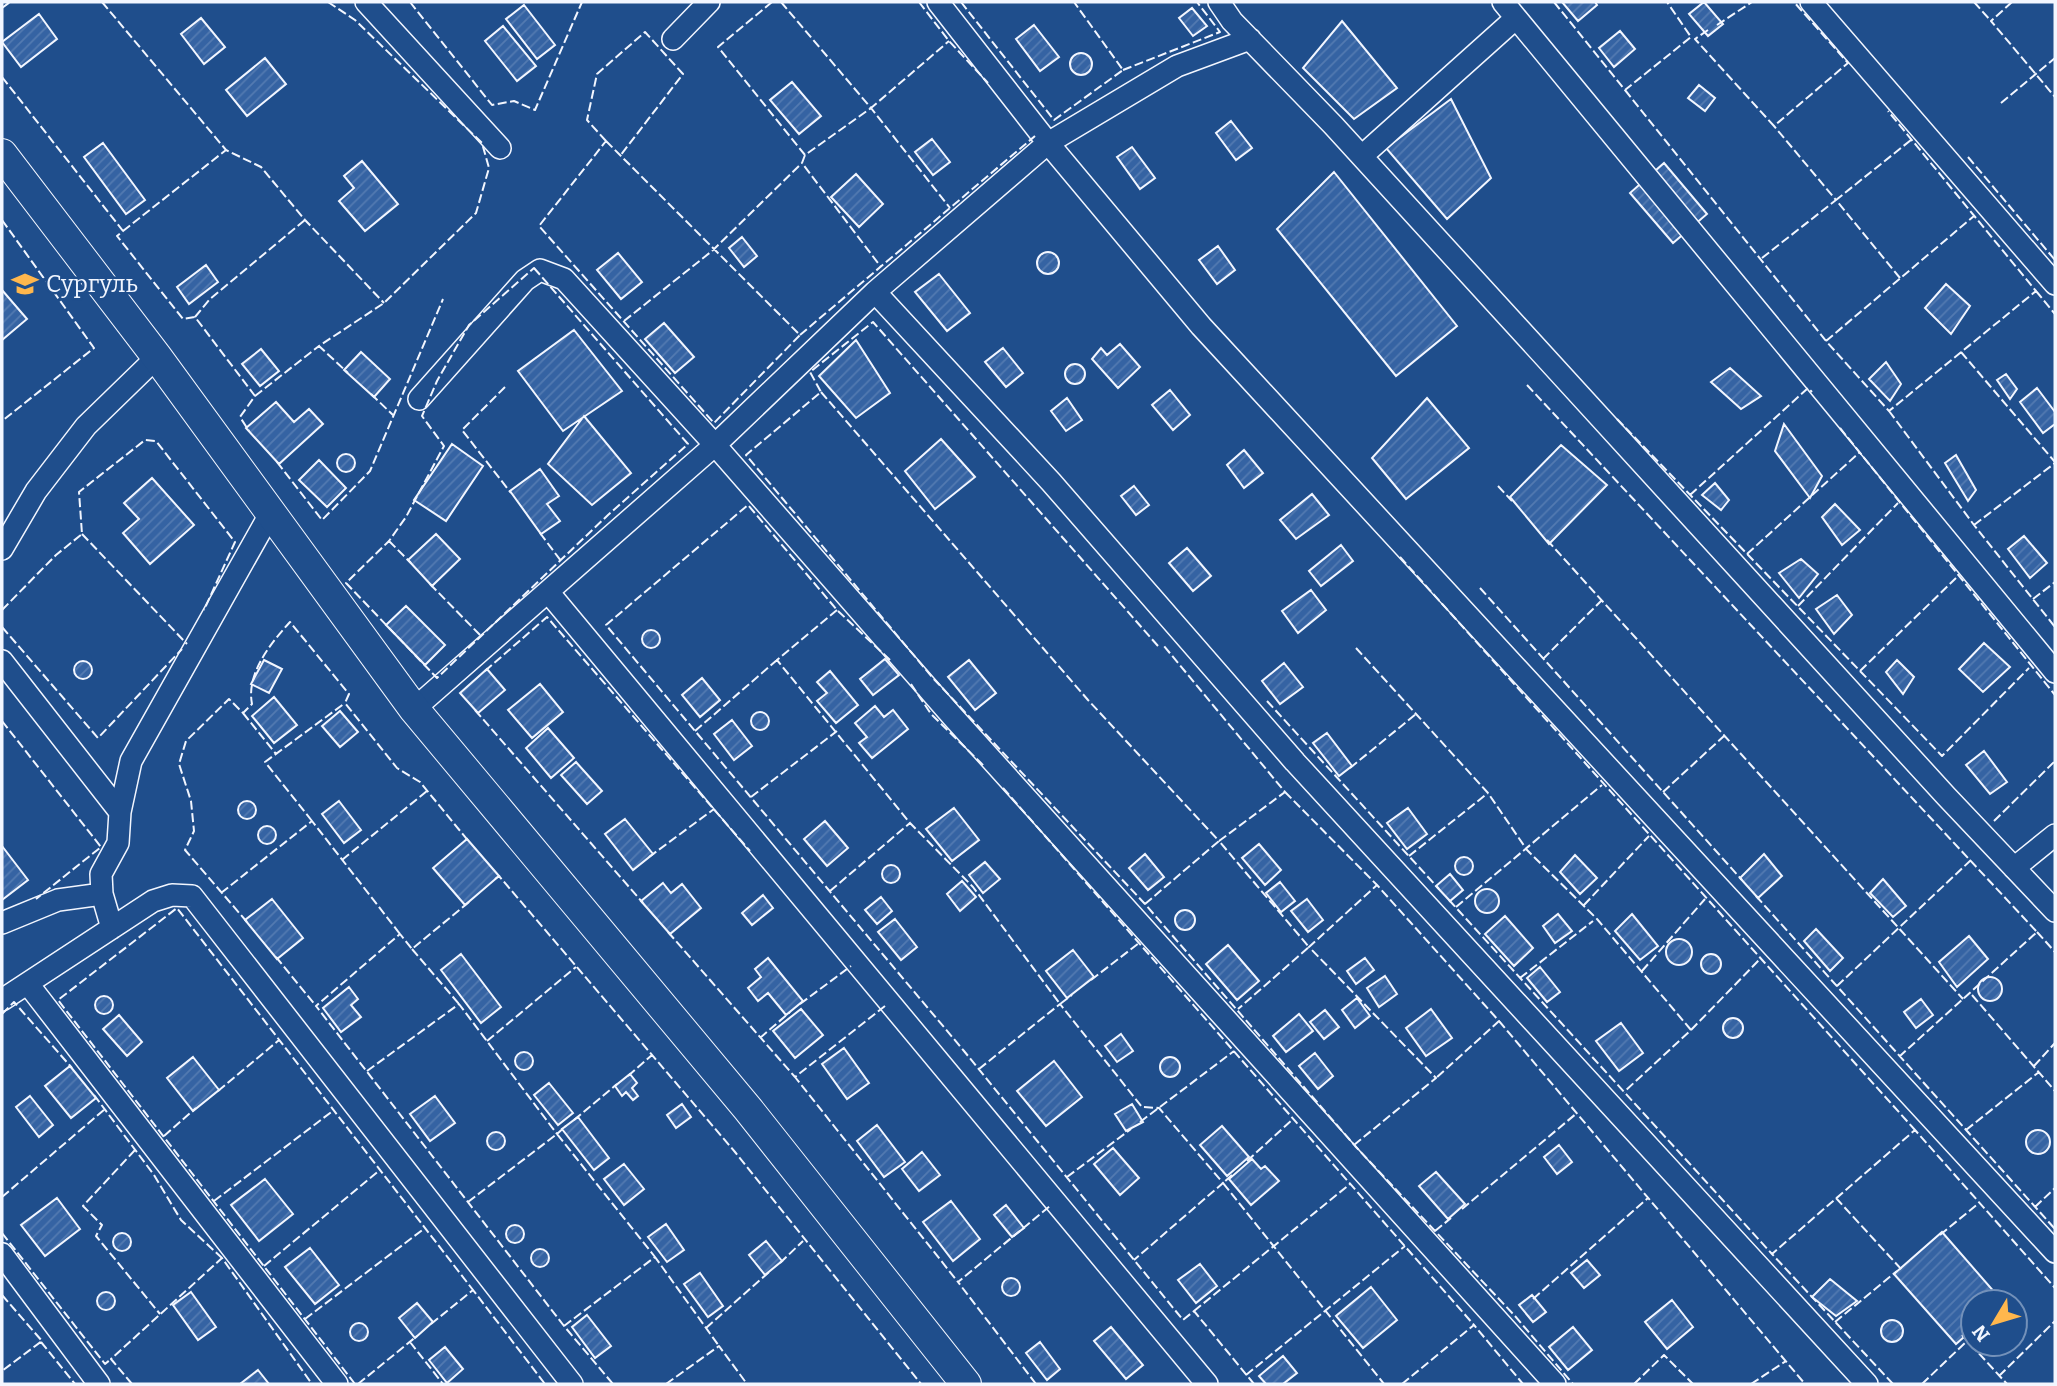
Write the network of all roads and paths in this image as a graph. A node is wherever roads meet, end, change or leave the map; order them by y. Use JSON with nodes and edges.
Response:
{"nodes":[{"id":1,"x":366,"y":2,"type":"edge"},
{"id":2,"x":709,"y":2,"type":"edge"},
{"id":3,"x":938,"y":2,"type":"edge"},
{"id":4,"x":1219,"y":2,"type":"edge"},
{"id":5,"x":1811,"y":2,"type":"edge"},
{"id":6,"x":1509,"y":10,"type":"edge"},
{"id":7,"x":673,"y":39,"type":"dead end"},
{"id":8,"x":1250,"y":39,"type":"junction"},
{"id":9,"x":1048,"y":143,"type":"junction"},
{"id":10,"x":500,"y":148,"type":"dead end"},
{"id":11,"x":2,"y":154,"type":"edge"},
{"id":12,"x":1362,"y":156,"type":"junction"},
{"id":13,"x":2055,"y":284,"type":"edge"},
{"id":14,"x":875,"y":292,"type":"junction"},
{"id":15,"x":157,"y":357,"type":"junction"},
{"id":16,"x":419,"y":399,"type":"dead end"},
{"id":17,"x":715,"y":444,"type":"junction"},
{"id":18,"x":270,"y":514,"type":"junction"},
{"id":19,"x":2,"y":549,"type":"edge"},
{"id":20,"x":549,"y":593,"type":"junction"},
{"id":21,"x":2,"y":661,"type":"edge"},
{"id":22,"x":2055,"y":672,"type":"edge"},
{"id":23,"x":414,"y":709,"type":"junction"},
{"id":24,"x":120,"y":812,"type":"junction"},
{"id":25,"x":2055,"y":835,"type":"edge"},
{"id":26,"x":2014,"y":868,"type":"junction"},
{"id":27,"x":102,"y":894,"type":"junction"},
{"id":28,"x":2055,"y":911,"type":"edge"},
{"id":29,"x":2,"y":923,"type":"edge"},
{"id":30,"x":112,"y":928,"type":"junction"},
{"id":31,"x":28,"y":984,"type":"junction"},
{"id":32,"x":2,"y":1000,"type":"edge"},
{"id":33,"x":2055,"y":1252,"type":"edge"},
{"id":34,"x":2,"y":1254,"type":"edge"},
{"id":35,"x":99,"y":1384,"type":"edge"},
{"id":36,"x":337,"y":1384,"type":"edge"},
{"id":37,"x":572,"y":1384,"type":"edge"},
{"id":38,"x":967,"y":1384,"type":"edge"},
{"id":39,"x":1207,"y":1384,"type":"edge"},
{"id":40,"x":1555,"y":1384,"type":"edge"},
{"id":41,"x":1867,"y":1384,"type":"edge"}],
"edges":[{"from":1,"to":10,"type":"street"},
{"from":2,"to":7,"type":"street"},
{"from":3,"to":9,"type":"street"},
{"from":4,"to":8,"type":"street"},
{"from":5,"to":13,"type":"street"},
{"from":6,"to":12,"type":"street"},
{"from":6,"to":22,"type":"street"},
{"from":8,"to":9,"type":"street"},
{"from":8,"to":12,"type":"street"},
{"from":9,"to":14,"type":"street"},
{"from":9,"to":33,"type":"street"},
{"from":11,"to":15,"type":"street"},
{"from":12,"to":26,"type":"street"},
{"from":14,"to":17,"type":"street"},
{"from":14,"to":41,"type":"street"},
{"from":15,"to":18,"type":"street"},
{"from":15,"to":19,"type":"street"},
{"from":16,"to":17,"type":"street"},
{"from":17,"to":20,"type":"street"},
{"from":17,"to":40,"type":"street"},
{"from":18,"to":23,"type":"street"},
{"from":18,"to":24,"type":"street"},
{"from":20,"to":23,"type":"street"},
{"from":20,"to":39,"type":"street"},
{"from":21,"to":24,"type":"street"},
{"from":23,"to":38,"type":"street"},
{"from":24,"to":27,"type":"street"},
{"from":25,"to":26,"type":"street"},
{"from":26,"to":28,"type":"street"},
{"from":27,"to":29,"type":"street"},
{"from":27,"to":30,"type":"street"},
{"from":30,"to":31,"type":"street"},
{"from":30,"to":37,"type":"street"},
{"from":31,"to":32,"type":"street"},
{"from":31,"to":36,"type":"street"},
{"from":34,"to":35,"type":"street"}]}
